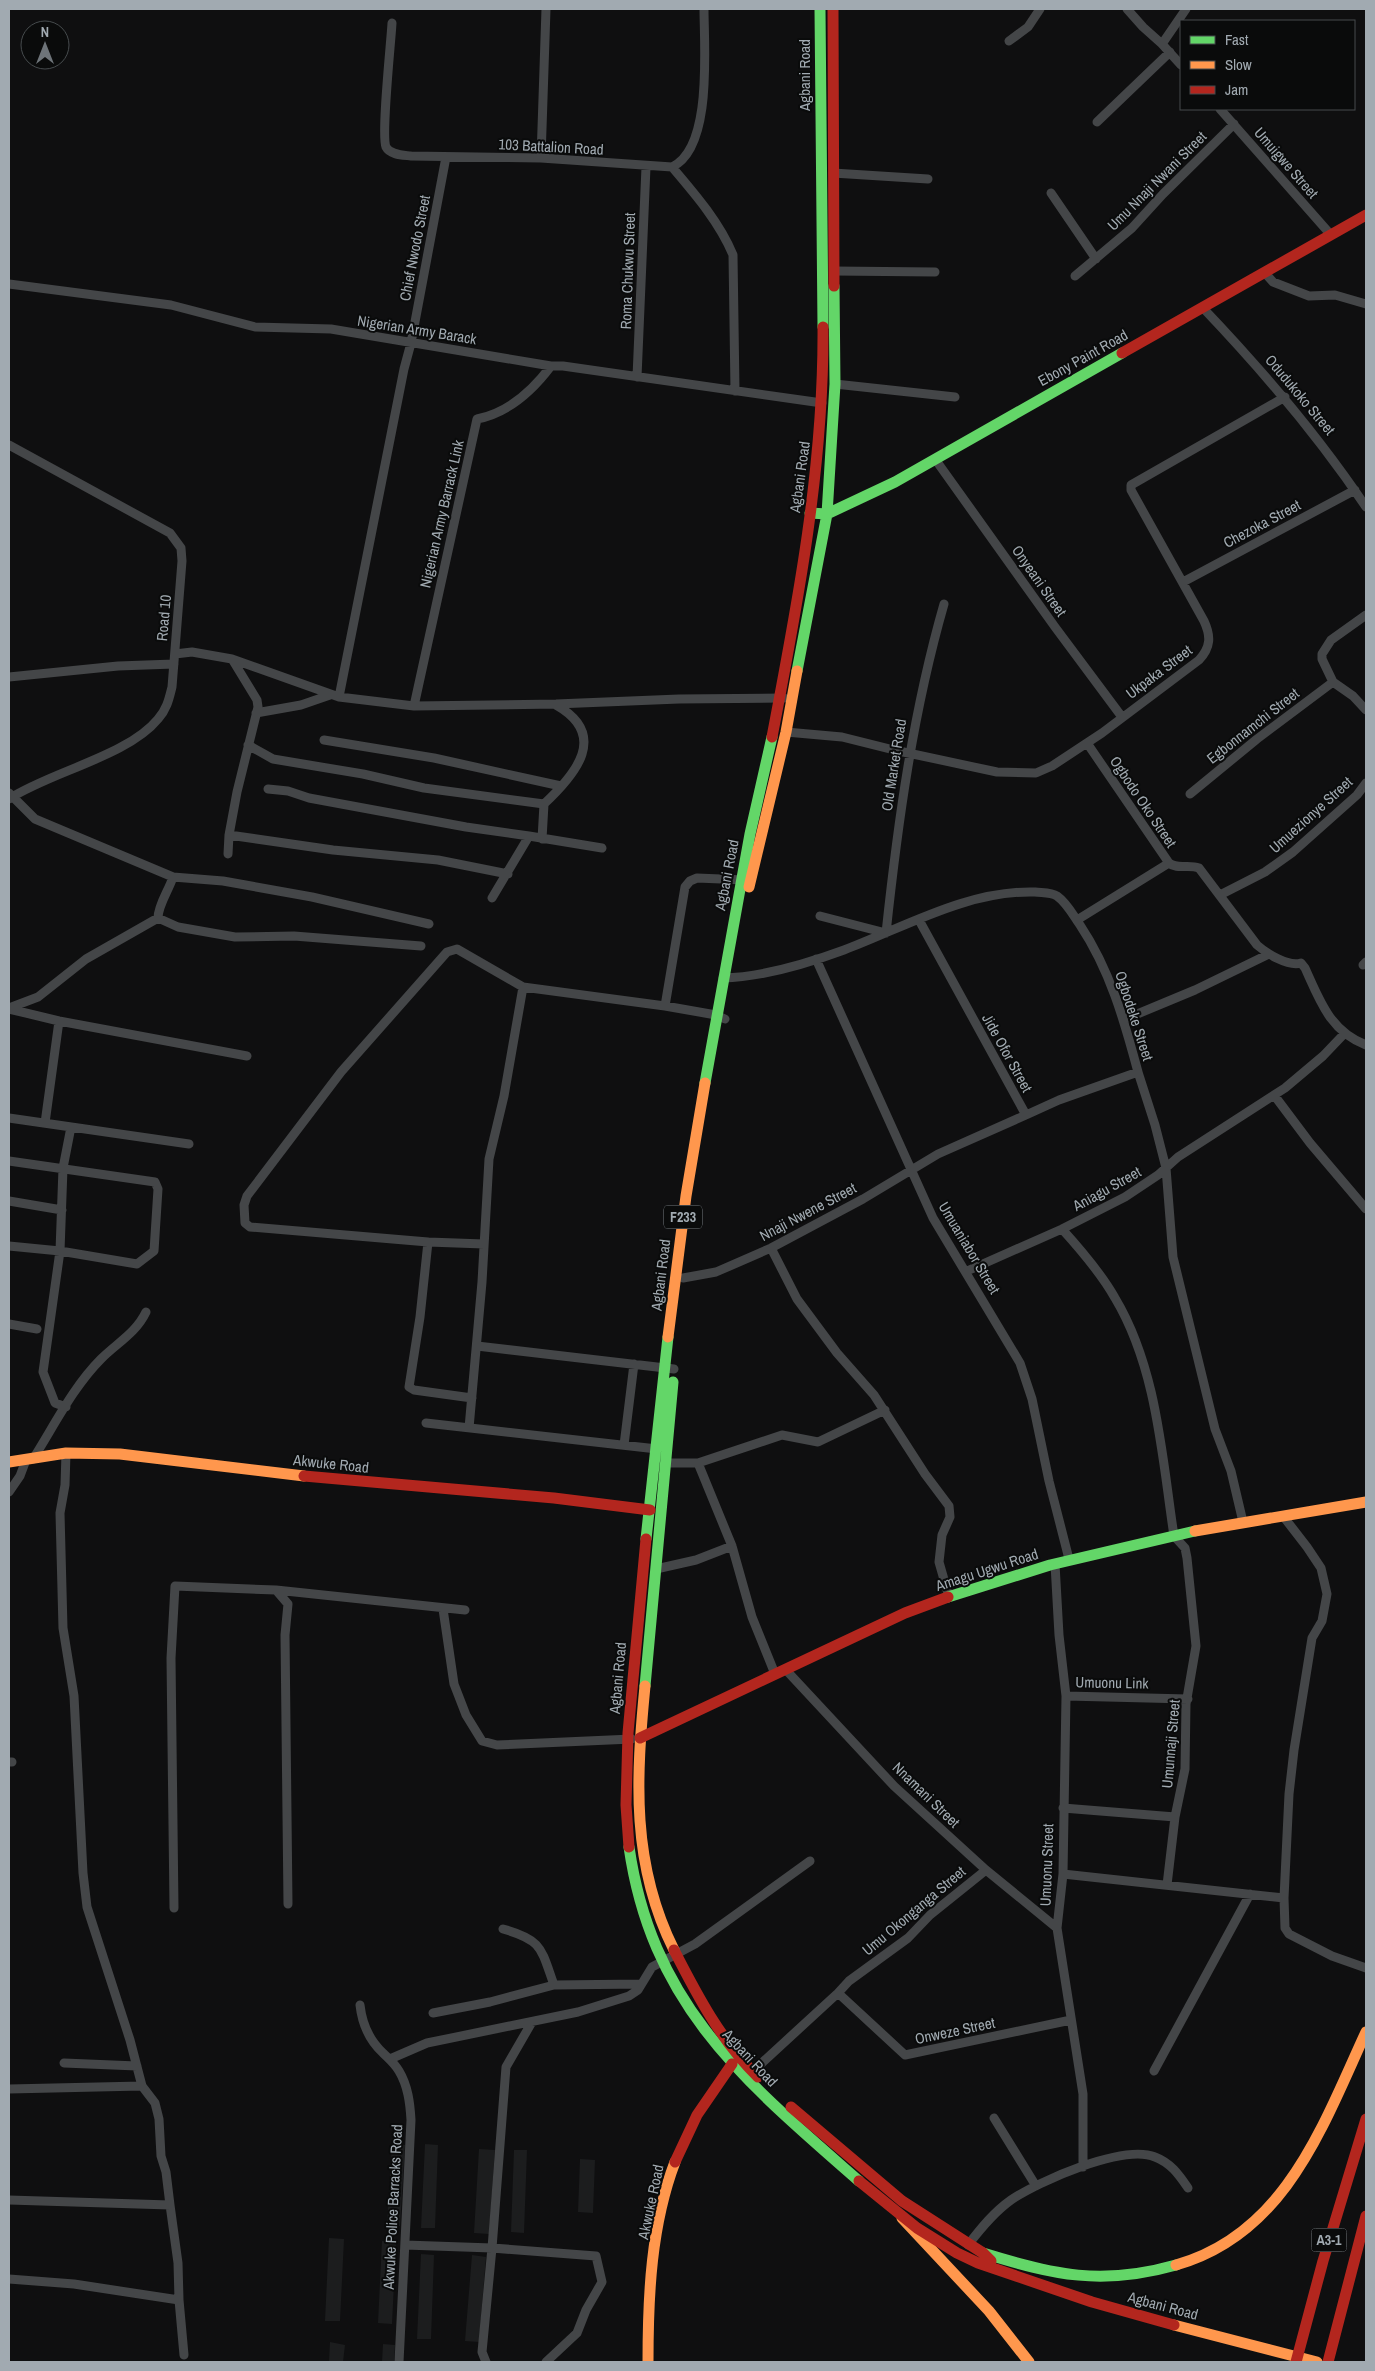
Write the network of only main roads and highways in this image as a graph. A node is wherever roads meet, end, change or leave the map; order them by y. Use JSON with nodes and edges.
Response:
{"nodes":[{"id":1,"x":820,"y":9,"type":"edge"},
{"id":2,"x":833,"y":9,"type":"edge"},
{"id":3,"x":1366,"y":215,"type":"edge"},
{"id":4,"x":810,"y":513,"type":"junction"},
{"id":5,"x":827,"y":514,"type":"junction"},
{"id":6,"x":786,"y":699,"type":"junction"},
{"id":7,"x":746,"y":881,"type":"junction"},
{"id":8,"x":721,"y":1017,"type":"junction"},
{"id":9,"x":670,"y":1368,"type":"junction"},
{"id":10,"x":9,"y":1462,"type":"edge"},
{"id":11,"x":1366,"y":1502,"type":"edge"},
{"id":12,"x":650,"y":1510,"type":"junction"},
{"id":13,"x":640,"y":1738,"type":"junction"},
{"id":14,"x":1366,"y":2032,"type":"edge"},
{"id":15,"x":736,"y":2060,"type":"junction"},
{"id":16,"x":1366,"y":2119,"type":"edge"},
{"id":17,"x":1366,"y":2216,"type":"edge"},
{"id":18,"x":902,"y":2218,"type":"junction"},
{"id":19,"x":982,"y":2253,"type":"junction"},
{"id":20,"x":1002,"y":2272,"type":"junction"},
{"id":21,"x":648,"y":2362,"type":"edge"},
{"id":22,"x":1029,"y":2362,"type":"edge"},
{"id":23,"x":1296,"y":2362,"type":"edge"},
{"id":24,"x":1317,"y":2362,"type":"edge"},
{"id":25,"x":1328,"y":2362,"type":"edge"}],
"edges":[{"from":1,"to":4,"type":"main road","name":"Agbani Road","number":"F233"},
{"from":2,"to":5,"type":"main road","name":"Agbani Road","number":"F233"},
{"from":3,"to":5,"type":"main road","name":"Ebony Paint Road"},
{"from":4,"to":5,"type":"main road","name":"Ebony Paint Road"},
{"from":4,"to":6,"type":"main road","name":"Agbani Road","number":"F233"},
{"from":5,"to":6,"type":"main road","name":"Agbani Road","number":"F233"},
{"from":6,"to":7,"type":"main road","name":"Agbani Road","number":"F233"},
{"from":6,"to":7,"type":"main road","name":"Agbani Road","number":"F233"},
{"from":7,"to":8,"type":"main road","name":"Agbani Road","number":"F233"},
{"from":8,"to":9,"type":"main road","name":"Agbani Road","number":"F233"},
{"from":8,"to":9,"type":"main road","name":"Agbani Road","number":"F233"},
{"from":9,"to":12,"type":"main road","name":"Agbani Road","number":"F233"},
{"from":9,"to":13,"type":"main road","name":"Agbani Road","number":"F233"},
{"from":10,"to":12,"type":"main road","name":"Akwuke Road"},
{"from":11,"to":13,"type":"main road","name":"Amagu Ugwu Road"},
{"from":12,"to":15,"type":"main road","name":"Agbani Road","number":"F233"},
{"from":13,"to":15,"type":"main road","name":"Agbani Road","number":"F233"},
{"from":14,"to":19,"type":"main road"},
{"from":15,"to":18,"type":"main road","name":"Agbani Road","number":"F233"},
{"from":15,"to":19,"type":"main road","name":"Agbani Road","number":"F233"},
{"from":15,"to":21,"type":"main road","name":"Akwuke Road"},
{"from":16,"to":23,"type":"main road","number":"A3-1"},
{"from":17,"to":25,"type":"main road","number":"A3-1"},
{"from":18,"to":20,"type":"main road","name":"Agbani Road","number":"F233"},
{"from":18,"to":22,"type":"main road"},
{"from":19,"to":20,"type":"main road","name":"Agbani Road","number":"F233"},
{"from":20,"to":24,"type":"main road","name":"Agbani Road"}]}
